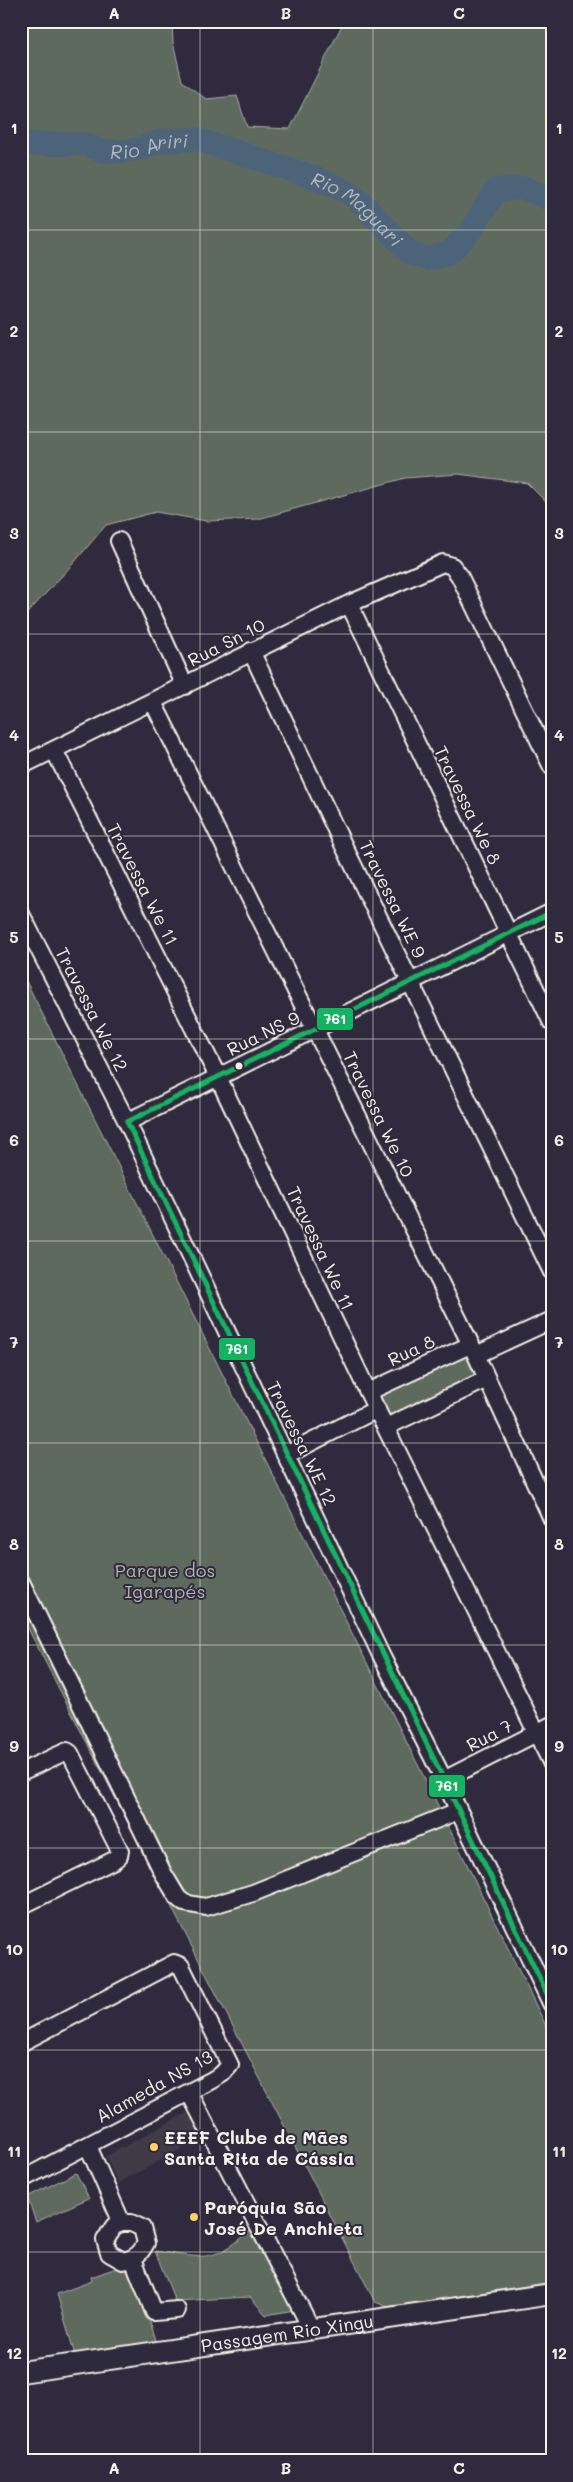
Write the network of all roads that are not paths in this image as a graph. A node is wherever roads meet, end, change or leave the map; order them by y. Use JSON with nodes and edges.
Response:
{"nodes":[{"id":1,"x":119,"y":541,"type":"dead end"},
{"id":2,"x":348,"y":604,"type":"junction"},
{"id":3,"x":251,"y":651,"type":"junction"},
{"id":4,"x":184,"y":686,"type":"junction"},
{"id":5,"x":153,"y":702,"type":"junction"},
{"id":6,"x":54,"y":750,"type":"junction"},
{"id":7,"x":21,"y":766,"type":"edge"},
{"id":8,"x":552,"y":767,"type":"edge"},
{"id":9,"x":552,"y":912,"type":"edge"},
{"id":10,"x":21,"y":914,"type":"edge"},
{"id":11,"x":508,"y":933,"type":"junction"},
{"id":12,"x":411,"y":982,"type":"junction"},
{"id":13,"x":552,"y":1023,"type":"edge"},
{"id":14,"x":316,"y":1030,"type":"junction"},
{"id":15,"x":218,"y":1077,"type":"junction"},
{"id":16,"x":127,"y":1122,"type":"junction"},
{"id":17,"x":552,"y":1272,"type":"edge"},
{"id":18,"x":552,"y":1320,"type":"edge"},
{"id":19,"x":473,"y":1350,"type":"junction"},
{"id":20,"x":487,"y":1379,"type":"junction"},
{"id":21,"x":368,"y":1392,"type":"junction"},
{"id":22,"x":377,"y":1409,"type":"junction"},
{"id":23,"x":386,"y":1427,"type":"junction"},
{"id":24,"x":286,"y":1455,"type":"junction"},
{"id":25,"x":552,"y":1518,"type":"edge"},
{"id":26,"x":21,"y":1582,"type":"edge"},
{"id":27,"x":552,"y":1725,"type":"edge"},
{"id":28,"x":537,"y":1732,"type":"junction"},
{"id":29,"x":552,"y":1764,"type":"edge"},
{"id":30,"x":21,"y":1772,"type":"edge"},
{"id":31,"x":444,"y":1780,"type":"junction"},
{"id":32,"x":458,"y":1811,"type":"junction"},
{"id":33,"x":21,"y":1906,"type":"edge"},
{"id":34,"x":552,"y":2005,"type":"edge"},
{"id":35,"x":21,"y":2043,"type":"edge"},
{"id":36,"x":189,"y":2092,"type":"junction"},
{"id":37,"x":88,"y":2146,"type":"junction"},
{"id":38,"x":21,"y":2180,"type":"edge"},
{"id":39,"x":122,"y":2223,"type":"junction"},
{"id":40,"x":134,"y":2259,"type":"junction"},
{"id":41,"x":552,"y":2294,"type":"edge"},
{"id":42,"x":177,"y":2310,"type":"dead end"},
{"id":43,"x":312,"y":2330,"type":"junction"},
{"id":44,"x":21,"y":2372,"type":"edge"}],
"edges":[{"from":1,"to":4,"type":"street"},
{"from":2,"to":3,"type":"street","name":"Rua Sn 10"},
{"from":2,"to":8,"type":"street","name":"Rua Sn 10"},
{"from":2,"to":11,"type":"street","name":"Travessa We 8"},
{"from":3,"to":4,"type":"street","name":"Rua Sn 10"},
{"from":3,"to":12,"type":"street","name":"Travessa WE 9"},
{"from":4,"to":5,"type":"street","name":"Rua Sn 10"},
{"from":5,"to":6,"type":"street","name":"Rua Sn 10"},
{"from":5,"to":14,"type":"street","name":"Travessa We 10"},
{"from":6,"to":7,"type":"street","name":"Rua Sn 10"},
{"from":6,"to":15,"type":"street","name":"Travessa We 11"},
{"from":9,"to":11,"type":"street","name":"Rua NS 9"},
{"from":10,"to":16,"type":"street","name":"Travessa We 12"},
{"from":11,"to":12,"type":"street","name":"Rua NS 9"},
{"from":11,"to":13,"type":"street","name":"Travessa We 8"},
{"from":12,"to":14,"type":"street","name":"Rua NS 9"},
{"from":12,"to":17,"type":"street","name":"Travessa WE 9"},
{"from":14,"to":15,"type":"street","name":"Rua NS 9"},
{"from":14,"to":19,"type":"street","name":"Travessa We 10"},
{"from":15,"to":16,"type":"street","name":"Rua NS 9"},
{"from":15,"to":21,"type":"street","name":"Travessa We 11"},
{"from":16,"to":24,"type":"street","name":"Travessa WE 12"},
{"from":18,"to":19,"type":"street","name":"Rua 8"},
{"from":19,"to":20,"type":"street","name":"Travessa We 10"},
{"from":19,"to":21,"type":"street","name":"Rua 8"},
{"from":20,"to":23,"type":"street"},
{"from":20,"to":25,"type":"street","name":"Travessa We 10"},
{"from":21,"to":22,"type":"street","name":"Travessa We 11"},
{"from":22,"to":23,"type":"street","name":"Travessa We 11"},
{"from":22,"to":24,"type":"street"},
{"from":23,"to":28,"type":"street","name":"Travessa We 11"},
{"from":24,"to":31,"type":"street","name":"Travessa WE 12"},
{"from":26,"to":32,"type":"street"},
{"from":27,"to":28,"type":"street","name":"Rua 7"},
{"from":28,"to":29,"type":"street","name":"Travessa We 11"},
{"from":28,"to":31,"type":"street","name":"Rua 7"},
{"from":30,"to":33,"type":"street"},
{"from":31,"to":32,"type":"street"},
{"from":32,"to":34,"type":"street"},
{"from":35,"to":36,"type":"street","name":"Alameda NS 13"},
{"from":36,"to":37,"type":"street","name":"Alameda NS 13"},
{"from":36,"to":43,"type":"street"},
{"from":37,"to":38,"type":"street","name":"Alameda NS 13"},
{"from":37,"to":39,"type":"street"},
{"from":39,"to":40,"type":"street"},
{"from":39,"to":40,"type":"street"},
{"from":40,"to":42,"type":"street"},
{"from":41,"to":43,"type":"main road","name":"Passagem Rio Xingu"},
{"from":43,"to":44,"type":"main road","name":"Passagem Rio Xingu"}]}
